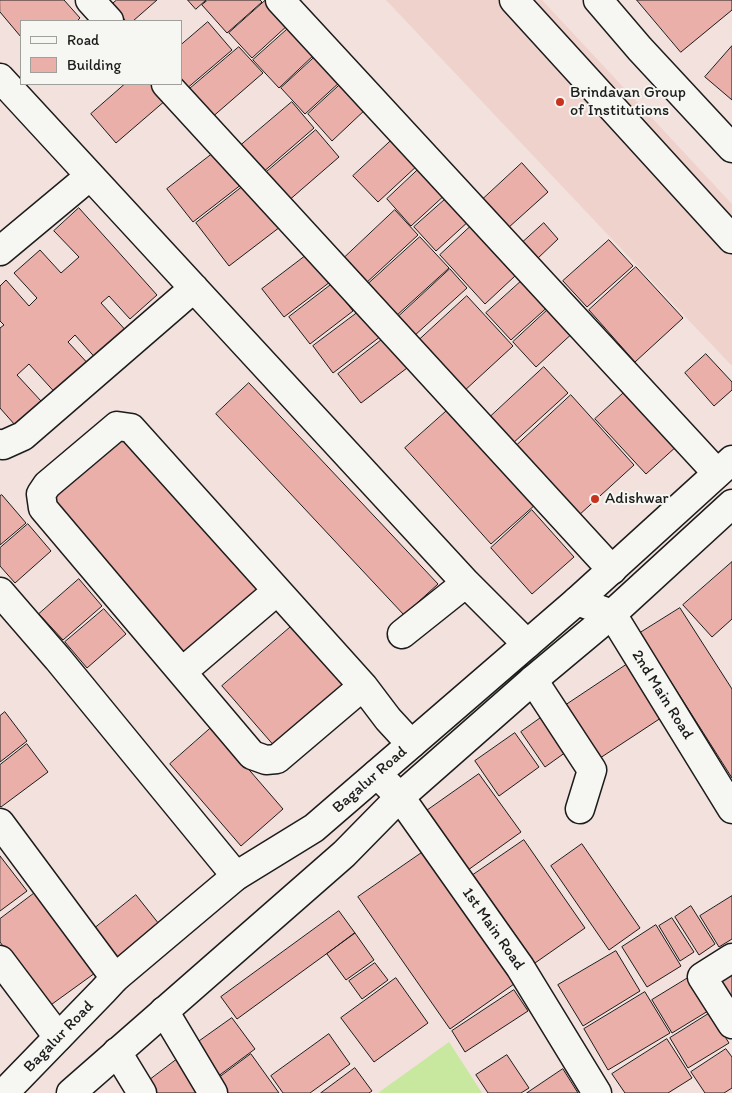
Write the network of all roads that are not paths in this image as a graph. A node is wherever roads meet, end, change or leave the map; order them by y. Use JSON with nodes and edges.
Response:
{"nodes":[{"id":1,"x":90,"y":0,"type":"edge"},
{"id":2,"x":280,"y":0,"type":"edge"},
{"id":3,"x":514,"y":0,"type":"edge"},
{"id":4,"x":598,"y":0,"type":"edge"},
{"id":5,"x":108,"y":20,"type":"edge"},
{"id":6,"x":0,"y":78,"type":"edge"},
{"id":7,"x":167,"y":85,"type":"edge"},
{"id":8,"x":732,"y":148,"type":"edge"},
{"id":9,"x":90,"y":176,"type":"junction"},
{"id":10,"x":732,"y":239,"type":"edge"},
{"id":11,"x":0,"y":251,"type":"edge"},
{"id":12,"x":194,"y":288,"type":"junction"},
{"id":13,"x":0,"y":444,"type":"edge"},
{"id":14,"x":725,"y":466,"type":"edge"},
{"id":15,"x":732,"y":504,"type":"edge"},
{"id":16,"x":612,"y":570,"type":"junction"},
{"id":17,"x":466,"y":583,"type":"junction"},
{"id":18,"x":277,"y":590,"type":"junction"},
{"id":19,"x":0,"y":592,"type":"edge"},
{"id":20,"x":577,"y":601,"type":"junction"},
{"id":21,"x":612,"y":614,"type":"junction"},
{"id":22,"x":402,"y":634,"type":"dead end"},
{"id":23,"x":527,"y":644,"type":"junction"},
{"id":24,"x":182,"y":672,"type":"junction"},
{"id":25,"x":533,"y":680,"type":"junction"},
{"id":26,"x":363,"y":686,"type":"junction"},
{"id":27,"x":411,"y":744,"type":"junction"},
{"id":28,"x":377,"y":774,"type":"junction"},
{"id":29,"x":400,"y":798,"type":"junction"},
{"id":30,"x":580,"y":809,"type":"dead end"},
{"id":31,"x":732,"y":809,"type":"edge"},
{"id":32,"x":0,"y":823,"type":"edge"},
{"id":33,"x":236,"y":876,"type":"junction"},
{"id":34,"x":732,"y":958,"type":"edge"},
{"id":35,"x":0,"y":960,"type":"edge"},
{"id":36,"x":114,"y":978,"type":"junction"},
{"id":37,"x":164,"y":1011,"type":"junction"},
{"id":38,"x":732,"y":1024,"type":"edge"},
{"id":39,"x":58,"y":1037,"type":"junction"},
{"id":40,"x":117,"y":1052,"type":"junction"},
{"id":41,"x":4,"y":1093,"type":"edge"},
{"id":42,"x":71,"y":1093,"type":"edge"},
{"id":43,"x":142,"y":1093,"type":"edge"},
{"id":44,"x":213,"y":1093,"type":"edge"},
{"id":45,"x":597,"y":1093,"type":"edge"}],
"edges":[{"from":1,"to":5,"type":"street"},
{"from":2,"to":14,"type":"street"},
{"from":3,"to":10,"type":"street"},
{"from":4,"to":8,"type":"street"},
{"from":6,"to":9,"type":"street"},
{"from":7,"to":16,"type":"street"},
{"from":9,"to":11,"type":"street"},
{"from":9,"to":12,"type":"street"},
{"from":12,"to":13,"type":"street"},
{"from":12,"to":17,"type":"street"},
{"from":14,"to":16,"type":"street","name":"Bagalur Road"},
{"from":15,"to":21,"type":"street","name":"Bagalur Road"},
{"from":16,"to":20,"type":"street","name":"Bagalur Road"},
{"from":17,"to":22,"type":"street"},
{"from":17,"to":23,"type":"street"},
{"from":18,"to":24,"type":"street"},
{"from":18,"to":24,"type":"street"},
{"from":18,"to":26,"type":"street"},
{"from":19,"to":33,"type":"street"},
{"from":20,"to":21,"type":"street"},
{"from":20,"to":23,"type":"street","name":"Bagalur Road"},
{"from":21,"to":25,"type":"street","name":"Bagalur Road"},
{"from":21,"to":31,"type":"street","name":"2nd Main Road"},
{"from":23,"to":27,"type":"street","name":"Bagalur Road"},
{"from":24,"to":26,"type":"street"},
{"from":25,"to":29,"type":"street","name":"Bagalur Road"},
{"from":25,"to":30,"type":"street"},
{"from":26,"to":27,"type":"street"},
{"from":27,"to":28,"type":"street","name":"Bagalur Road"},
{"from":28,"to":29,"type":"street","name":"1st Main Road"},
{"from":28,"to":33,"type":"street","name":"Bagalur Road"},
{"from":29,"to":37,"type":"street","name":"Bagalur Road"},
{"from":29,"to":45,"type":"street","name":"1st Main Road"},
{"from":32,"to":36,"type":"street"},
{"from":33,"to":36,"type":"street","name":"Bagalur Road"},
{"from":34,"to":38,"type":"street"},
{"from":35,"to":39,"type":"street"},
{"from":36,"to":39,"type":"street","name":"Bagalur Road"},
{"from":37,"to":40,"type":"street","name":"Bagalur Road"},
{"from":37,"to":44,"type":"street"},
{"from":39,"to":41,"type":"street","name":"Bagalur Road"},
{"from":40,"to":42,"type":"street","name":"Bagalur Road"},
{"from":40,"to":43,"type":"street"}]}
